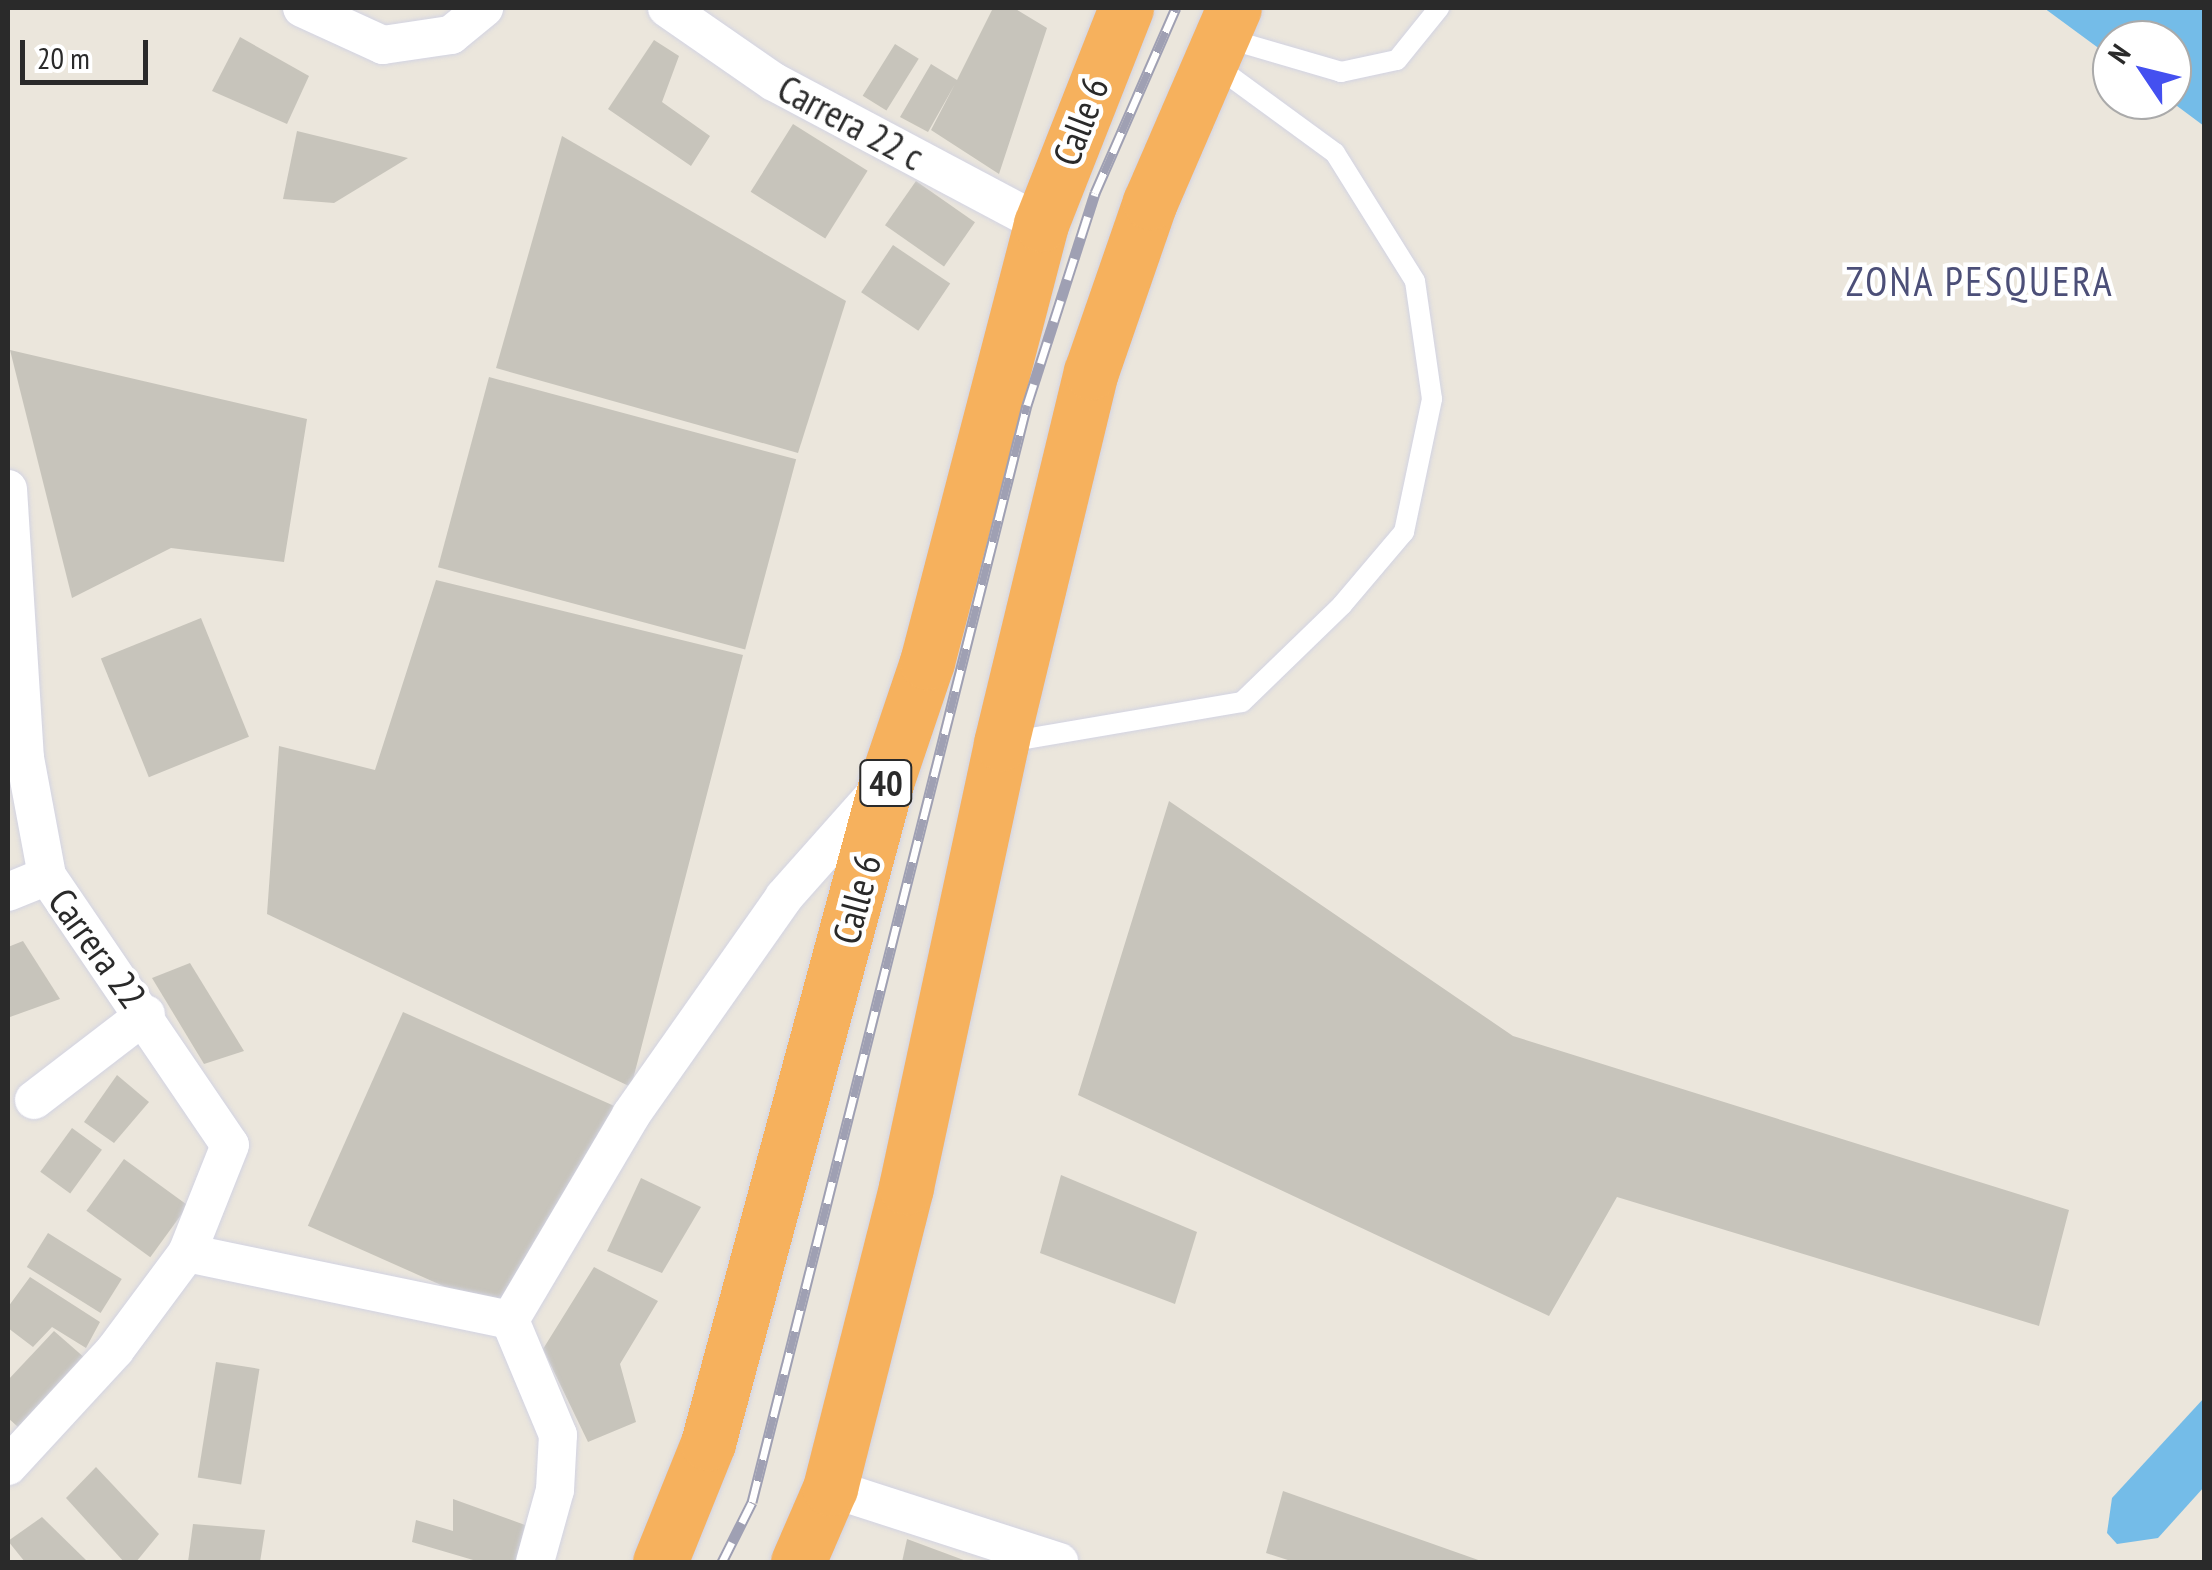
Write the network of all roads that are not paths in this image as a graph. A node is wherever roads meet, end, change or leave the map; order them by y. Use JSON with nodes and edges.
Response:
{"nodes":[{"id":1,"x":302,"y":8,"type":"edge"},
{"id":2,"x":484,"y":8,"type":"edge"},
{"id":3,"x":667,"y":8,"type":"edge"},
{"id":4,"x":1126,"y":8,"type":"edge"},
{"id":5,"x":1439,"y":8,"type":"edge"},
{"id":6,"x":1220,"y":35,"type":"edge"},
{"id":7,"x":1042,"y":224,"type":"junction"},
{"id":8,"x":8,"y":489,"type":"edge"},
{"id":9,"x":1001,"y":743,"type":"junction"},
{"id":10,"x":887,"y":780,"type":"junction"},
{"id":11,"x":47,"y":876,"type":"junction"},
{"id":12,"x":8,"y":892,"type":"edge"},
{"id":13,"x":146,"y":1014,"type":"junction"},
{"id":14,"x":34,"y":1100,"type":"dead end"},
{"id":15,"x":187,"y":1253,"type":"junction"},
{"id":16,"x":510,"y":1320,"type":"junction"},
{"id":17,"x":8,"y":1466,"type":"edge"},
{"id":18,"x":830,"y":1488,"type":"junction"},
{"id":19,"x":536,"y":1562,"type":"edge"},
{"id":20,"x":660,"y":1562,"type":"edge"},
{"id":21,"x":798,"y":1562,"type":"edge"},
{"id":22,"x":1059,"y":1562,"type":"edge"}],
"edges":[{"from":1,"to":2,"type":"street"},
{"from":3,"to":7,"type":"street","name":"Carrera 22 c"},
{"from":4,"to":7,"type":"highway","name":"Calle 6","number":"40"},
{"from":5,"to":6,"type":"lane"},
{"from":6,"to":9,"type":"highway"},
{"from":6,"to":9,"type":"lane"},
{"from":7,"to":10,"type":"highway","name":"Calle 6","number":"40"},
{"from":8,"to":11,"type":"street","name":"Carrera 22"},
{"from":9,"to":18,"type":"highway"},
{"from":10,"to":16,"type":"street"},
{"from":10,"to":20,"type":"highway","name":"Calle 6","number":"40"},
{"from":11,"to":12,"type":"street"},
{"from":11,"to":13,"type":"street","name":"Carrera 22"},
{"from":13,"to":14,"type":"street"},
{"from":13,"to":15,"type":"street","name":"Carrera 22"},
{"from":15,"to":16,"type":"street"},
{"from":15,"to":17,"type":"street"},
{"from":16,"to":19,"type":"street"},
{"from":18,"to":21,"type":"highway"},
{"from":18,"to":22,"type":"street"}]}
